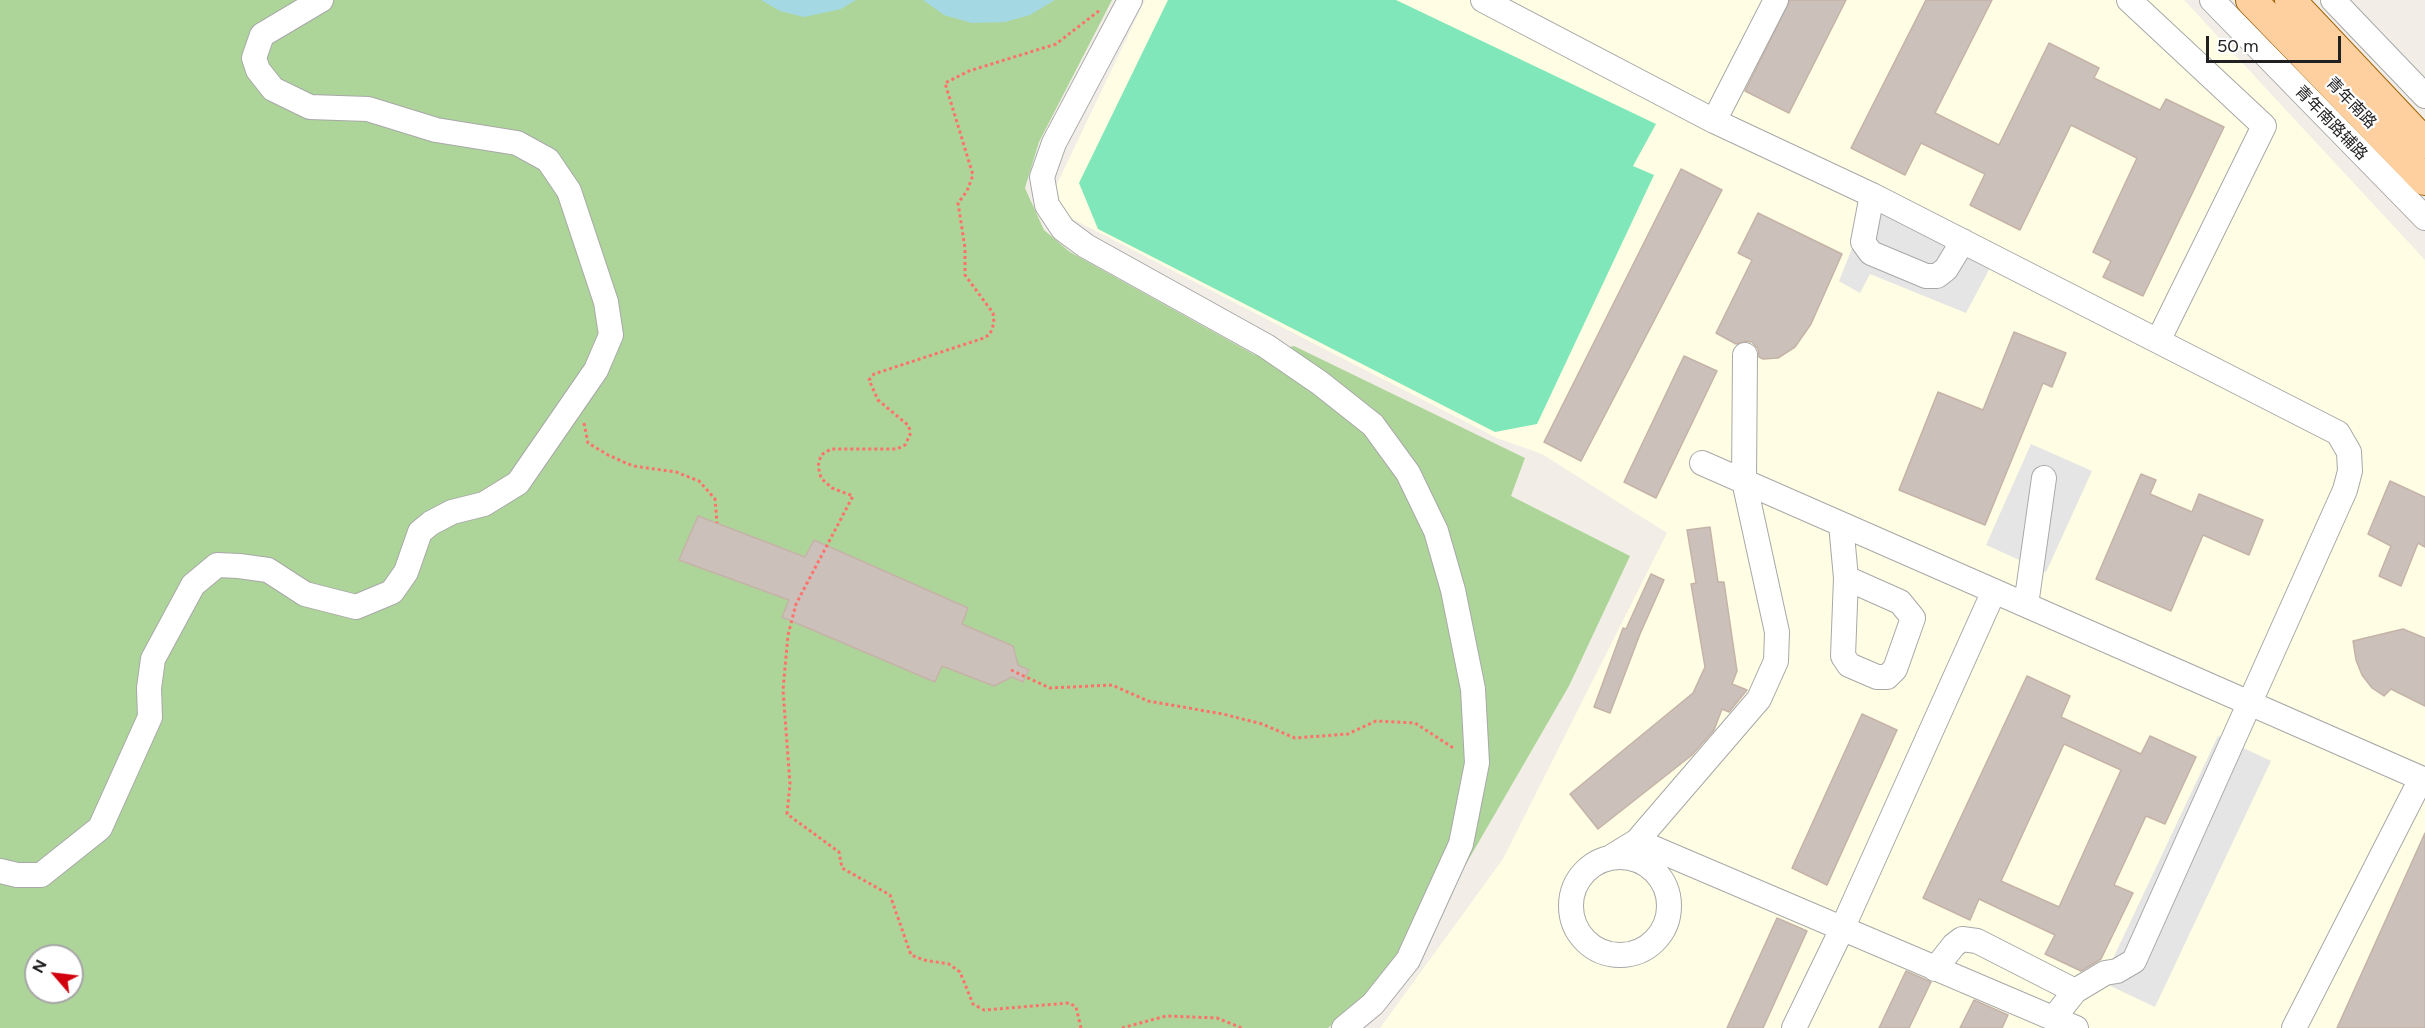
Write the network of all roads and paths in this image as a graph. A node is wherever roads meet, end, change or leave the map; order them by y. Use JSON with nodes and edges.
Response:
{"nodes":[{"id":1,"x":321,"y":0,"type":"edge"},
{"id":2,"x":1130,"y":0,"type":"edge"},
{"id":3,"x":1484,"y":0,"type":"edge"},
{"id":4,"x":1776,"y":0,"type":"edge"},
{"id":5,"x":2129,"y":0,"type":"edge"},
{"id":6,"x":2212,"y":0,"type":"edge"},
{"id":7,"x":2251,"y":0,"type":"edge"},
{"id":8,"x":2290,"y":0,"type":"edge"},
{"id":9,"x":2333,"y":0,"type":"edge"},
{"id":10,"x":1103,"y":7,"type":"dead end"},
{"id":11,"x":2425,"y":96,"type":"edge"},
{"id":12,"x":1714,"y":121,"type":"junction"},
{"id":13,"x":2425,"y":143,"type":"edge"},
{"id":14,"x":2425,"y":180,"type":"edge"},
{"id":15,"x":1872,"y":195,"type":"junction"},
{"id":16,"x":2425,"y":218,"type":"edge"},
{"id":17,"x":1963,"y":242,"type":"junction"},
{"id":18,"x":2158,"y":341,"type":"junction"},
{"id":19,"x":1745,"y":355,"type":"dead end"},
{"id":20,"x":578,"y":397,"type":"junction"},
{"id":21,"x":1702,"y":463,"type":"dead end"},
{"id":22,"x":2044,"y":478,"type":"dead end"},
{"id":23,"x":1744,"y":482,"type":"junction"},
{"id":24,"x":717,"y":523,"type":"dead end"},
{"id":25,"x":1841,"y":524,"type":"junction"},
{"id":26,"x":1846,"y":578,"type":"dead end"},
{"id":27,"x":1994,"y":591,"type":"junction"},
{"id":28,"x":2026,"y":605,"type":"junction"},
{"id":29,"x":1011,"y":670,"type":"dead end"},
{"id":30,"x":2250,"y":704,"type":"junction"},
{"id":31,"x":1477,"y":763,"type":"junction"},
{"id":32,"x":2423,"y":779,"type":"edge"},
{"id":33,"x":1637,"y":841,"type":"junction"},
{"id":34,"x":1611,"y":857,"type":"junction"},
{"id":35,"x":0,"y":871,"type":"edge"},
{"id":36,"x":1842,"y":928,"type":"junction"},
{"id":37,"x":1935,"y":969,"type":"junction"},
{"id":38,"x":2075,"y":991,"type":"junction"},
{"id":39,"x":2061,"y":1024,"type":"edge"},
{"id":40,"x":1081,"y":1028,"type":"edge"},
{"id":41,"x":1122,"y":1028,"type":"edge"},
{"id":42,"x":1242,"y":1028,"type":"edge"},
{"id":43,"x":1344,"y":1028,"type":"edge"},
{"id":44,"x":1794,"y":1028,"type":"edge"},
{"id":45,"x":2294,"y":1028,"type":"edge"}],
"edges":[{"from":1,"to":20,"type":"street"},
{"from":2,"to":31,"type":"street"},
{"from":3,"to":12,"type":"street"},
{"from":4,"to":12,"type":"street"},
{"from":5,"to":18,"type":"street"},
{"from":6,"to":16,"type":"street","name":"青年南路辅路"},
{"from":7,"to":14,"type":"main road","name":"青年南路"},
{"from":8,"to":13,"type":"main road","name":"青年南路"},
{"from":9,"to":11,"type":"street"},
{"from":10,"to":40,"type":"path"},
{"from":12,"to":15,"type":"street"},
{"from":15,"to":17,"type":"street"},
{"from":15,"to":17,"type":"street"},
{"from":17,"to":18,"type":"street"},
{"from":18,"to":30,"type":"street"},
{"from":19,"to":23,"type":"street"},
{"from":20,"to":24,"type":"path"},
{"from":20,"to":35,"type":"street"},
{"from":21,"to":23,"type":"street"},
{"from":22,"to":28,"type":"street"},
{"from":23,"to":25,"type":"street"},
{"from":23,"to":33,"type":"street"},
{"from":25,"to":26,"type":"street"},
{"from":25,"to":27,"type":"street"},
{"from":27,"to":28,"type":"street"},
{"from":27,"to":36,"type":"street"},
{"from":28,"to":30,"type":"street"},
{"from":29,"to":31,"type":"path"},
{"from":30,"to":32,"type":"street"},
{"from":30,"to":38,"type":"street"},
{"from":31,"to":43,"type":"street"},
{"from":32,"to":45,"type":"street"},
{"from":33,"to":34,"type":"street"},
{"from":33,"to":36,"type":"street"},
{"from":34,"to":34,"type":"street"},
{"from":36,"to":37,"type":"street"},
{"from":36,"to":44,"type":"street"},
{"from":37,"to":38,"type":"street"},
{"from":37,"to":39,"type":"street"},
{"from":38,"to":39,"type":"street"},
{"from":41,"to":42,"type":"path"}]}
